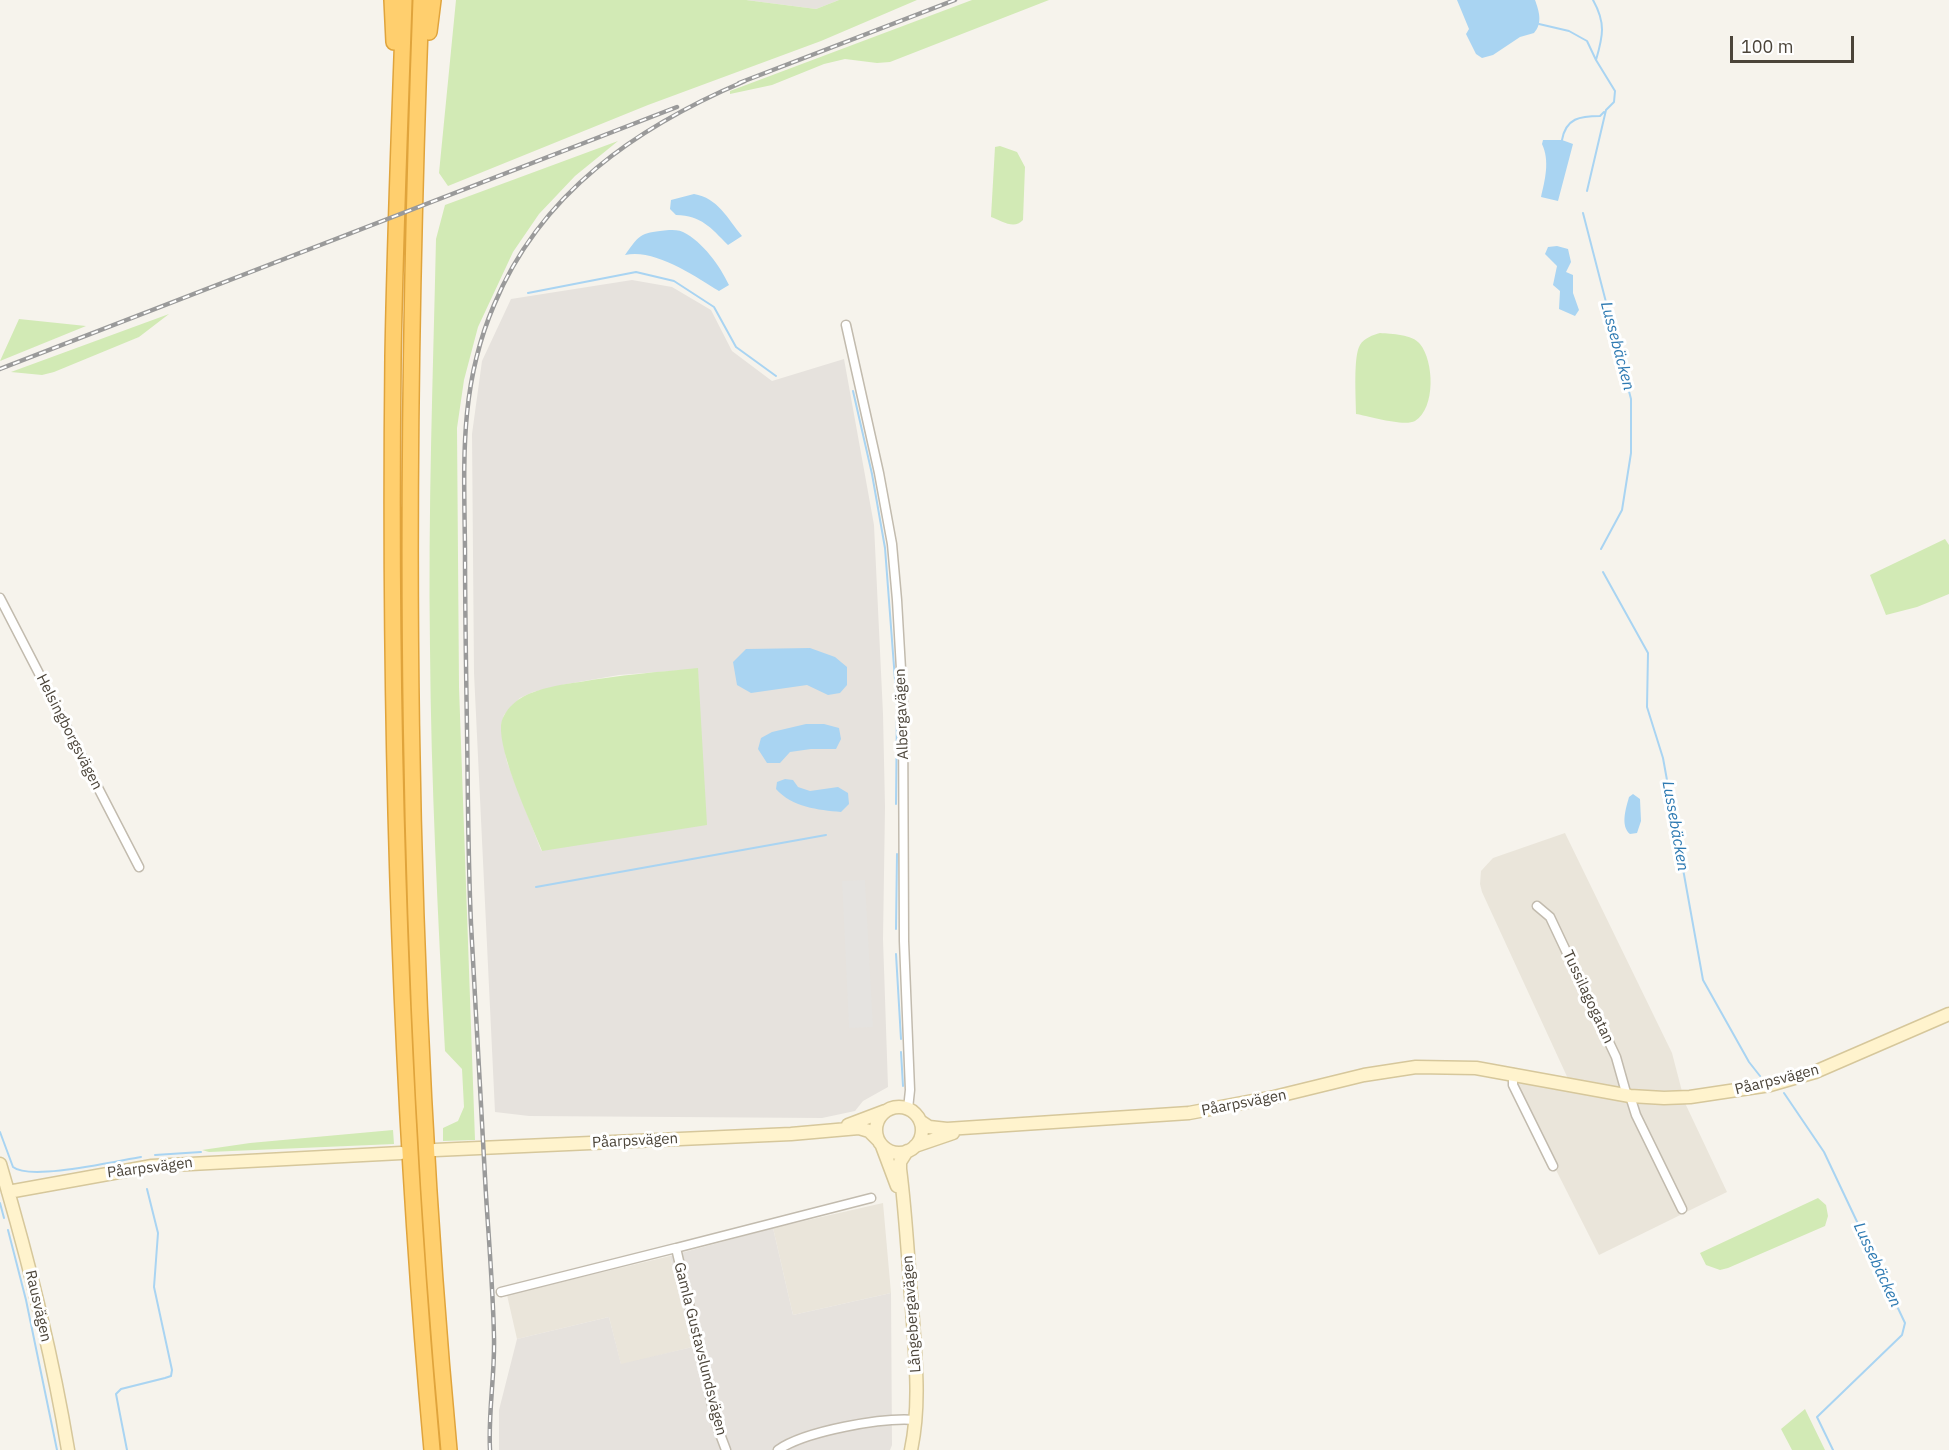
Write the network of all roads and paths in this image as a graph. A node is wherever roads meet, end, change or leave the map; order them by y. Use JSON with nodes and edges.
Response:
{"nodes":[{"id":1,"x":392,"y":0,"type":"edge"},
{"id":2,"x":404,"y":0,"type":"edge"},
{"id":3,"x":421,"y":0,"type":"edge"},
{"id":4,"x":433,"y":0,"type":"edge"},
{"id":5,"x":417,"y":110,"type":"junction"},
{"id":6,"x":399,"y":156,"type":"junction"},
{"id":7,"x":846,"y":325,"type":"dead end"},
{"id":8,"x":0,"y":598,"type":"edge"},
{"id":9,"x":139,"y":867,"type":"dead end"},
{"id":10,"x":1537,"y":906,"type":"dead end"},
{"id":11,"x":1949,"y":1014,"type":"edge"},
{"id":12,"x":1513,"y":1073,"type":"junction"},
{"id":13,"x":1628,"y":1096,"type":"junction"},
{"id":14,"x":908,"y":1109,"type":"junction"},
{"id":15,"x":886,"y":1110,"type":"junction"},
{"id":16,"x":920,"y":1121,"type":"junction"},
{"id":17,"x":971,"y":1128,"type":"junction"},
{"id":18,"x":835,"y":1129,"type":"junction"},
{"id":19,"x":880,"y":1142,"type":"junction"},
{"id":20,"x":911,"y":1149,"type":"junction"},
{"id":21,"x":435,"y":1150,"type":"dead end"},
{"id":22,"x":401,"y":1153,"type":"dead end"},
{"id":23,"x":0,"y":1164,"type":"edge"},
{"id":24,"x":1553,"y":1166,"type":"dead end"},
{"id":25,"x":8,"y":1192,"type":"junction"},
{"id":26,"x":871,"y":1198,"type":"dead end"},
{"id":27,"x":904,"y":1209,"type":"junction"},
{"id":28,"x":1682,"y":1209,"type":"dead end"},
{"id":29,"x":676,"y":1248,"type":"junction"},
{"id":30,"x":501,"y":1292,"type":"dead end"},
{"id":31,"x":916,"y":1420,"type":"junction"},
{"id":32,"x":68,"y":1450,"type":"edge"},
{"id":33,"x":432,"y":1450,"type":"edge"},
{"id":34,"x":449,"y":1450,"type":"edge"},
{"id":35,"x":726,"y":1450,"type":"edge"},
{"id":36,"x":778,"y":1450,"type":"edge"},
{"id":37,"x":911,"y":1450,"type":"edge"}],
"edges":[{"from":1,"to":6,"type":"highway"},
{"from":2,"to":6,"type":"highway"},
{"from":3,"to":5,"type":"highway"},
{"from":4,"to":5,"type":"highway"},
{"from":5,"to":34,"type":"highway"},
{"from":6,"to":33,"type":"highway"},
{"from":7,"to":14,"type":"street","name":"Albergavägen"},
{"from":8,"to":9,"type":"street","name":"Helsingborgsvägen"},
{"from":10,"to":13,"type":"street","name":"Tussilagogatan"},
{"from":11,"to":13,"type":"street","name":"Påarpsvägen"},
{"from":12,"to":13,"type":"street","name":"Påarpsvägen"},
{"from":12,"to":17,"type":"street","name":"Påarpsvägen"},
{"from":12,"to":24,"type":"street"},
{"from":13,"to":28,"type":"street"},
{"from":14,"to":15,"type":"street"},
{"from":14,"to":16,"type":"street"},
{"from":15,"to":18,"type":"street","name":"Påarpsvägen"},
{"from":15,"to":19,"type":"street"},
{"from":16,"to":17,"type":"street","name":"Påarpsvägen"},
{"from":16,"to":20,"type":"street"},
{"from":17,"to":20,"type":"street","name":"Påarpsvägen"},
{"from":18,"to":19,"type":"street","name":"Påarpsvägen"},
{"from":18,"to":21,"type":"street","name":"Påarpsvägen"},
{"from":19,"to":20,"type":"street"},
{"from":19,"to":27,"type":"street","name":"Långebergavägen"},
{"from":20,"to":27,"type":"street","name":"Långebergavägen"},
{"from":22,"to":25,"type":"street","name":"Påarpsvägen"},
{"from":23,"to":25,"type":"street","name":"Rausvägen"},
{"from":25,"to":32,"type":"street","name":"Rausvägen"},
{"from":26,"to":29,"type":"street","name":"Gamla Gustavslundsvägen"},
{"from":27,"to":31,"type":"street","name":"Långebergavägen"},
{"from":29,"to":30,"type":"street","name":"Gamla Gustavslundsvägen"},
{"from":29,"to":35,"type":"street","name":"Gamla Gustavslundsvägen"},
{"from":31,"to":36,"type":"street"},
{"from":31,"to":37,"type":"street","name":"Långebergavägen"}]}
